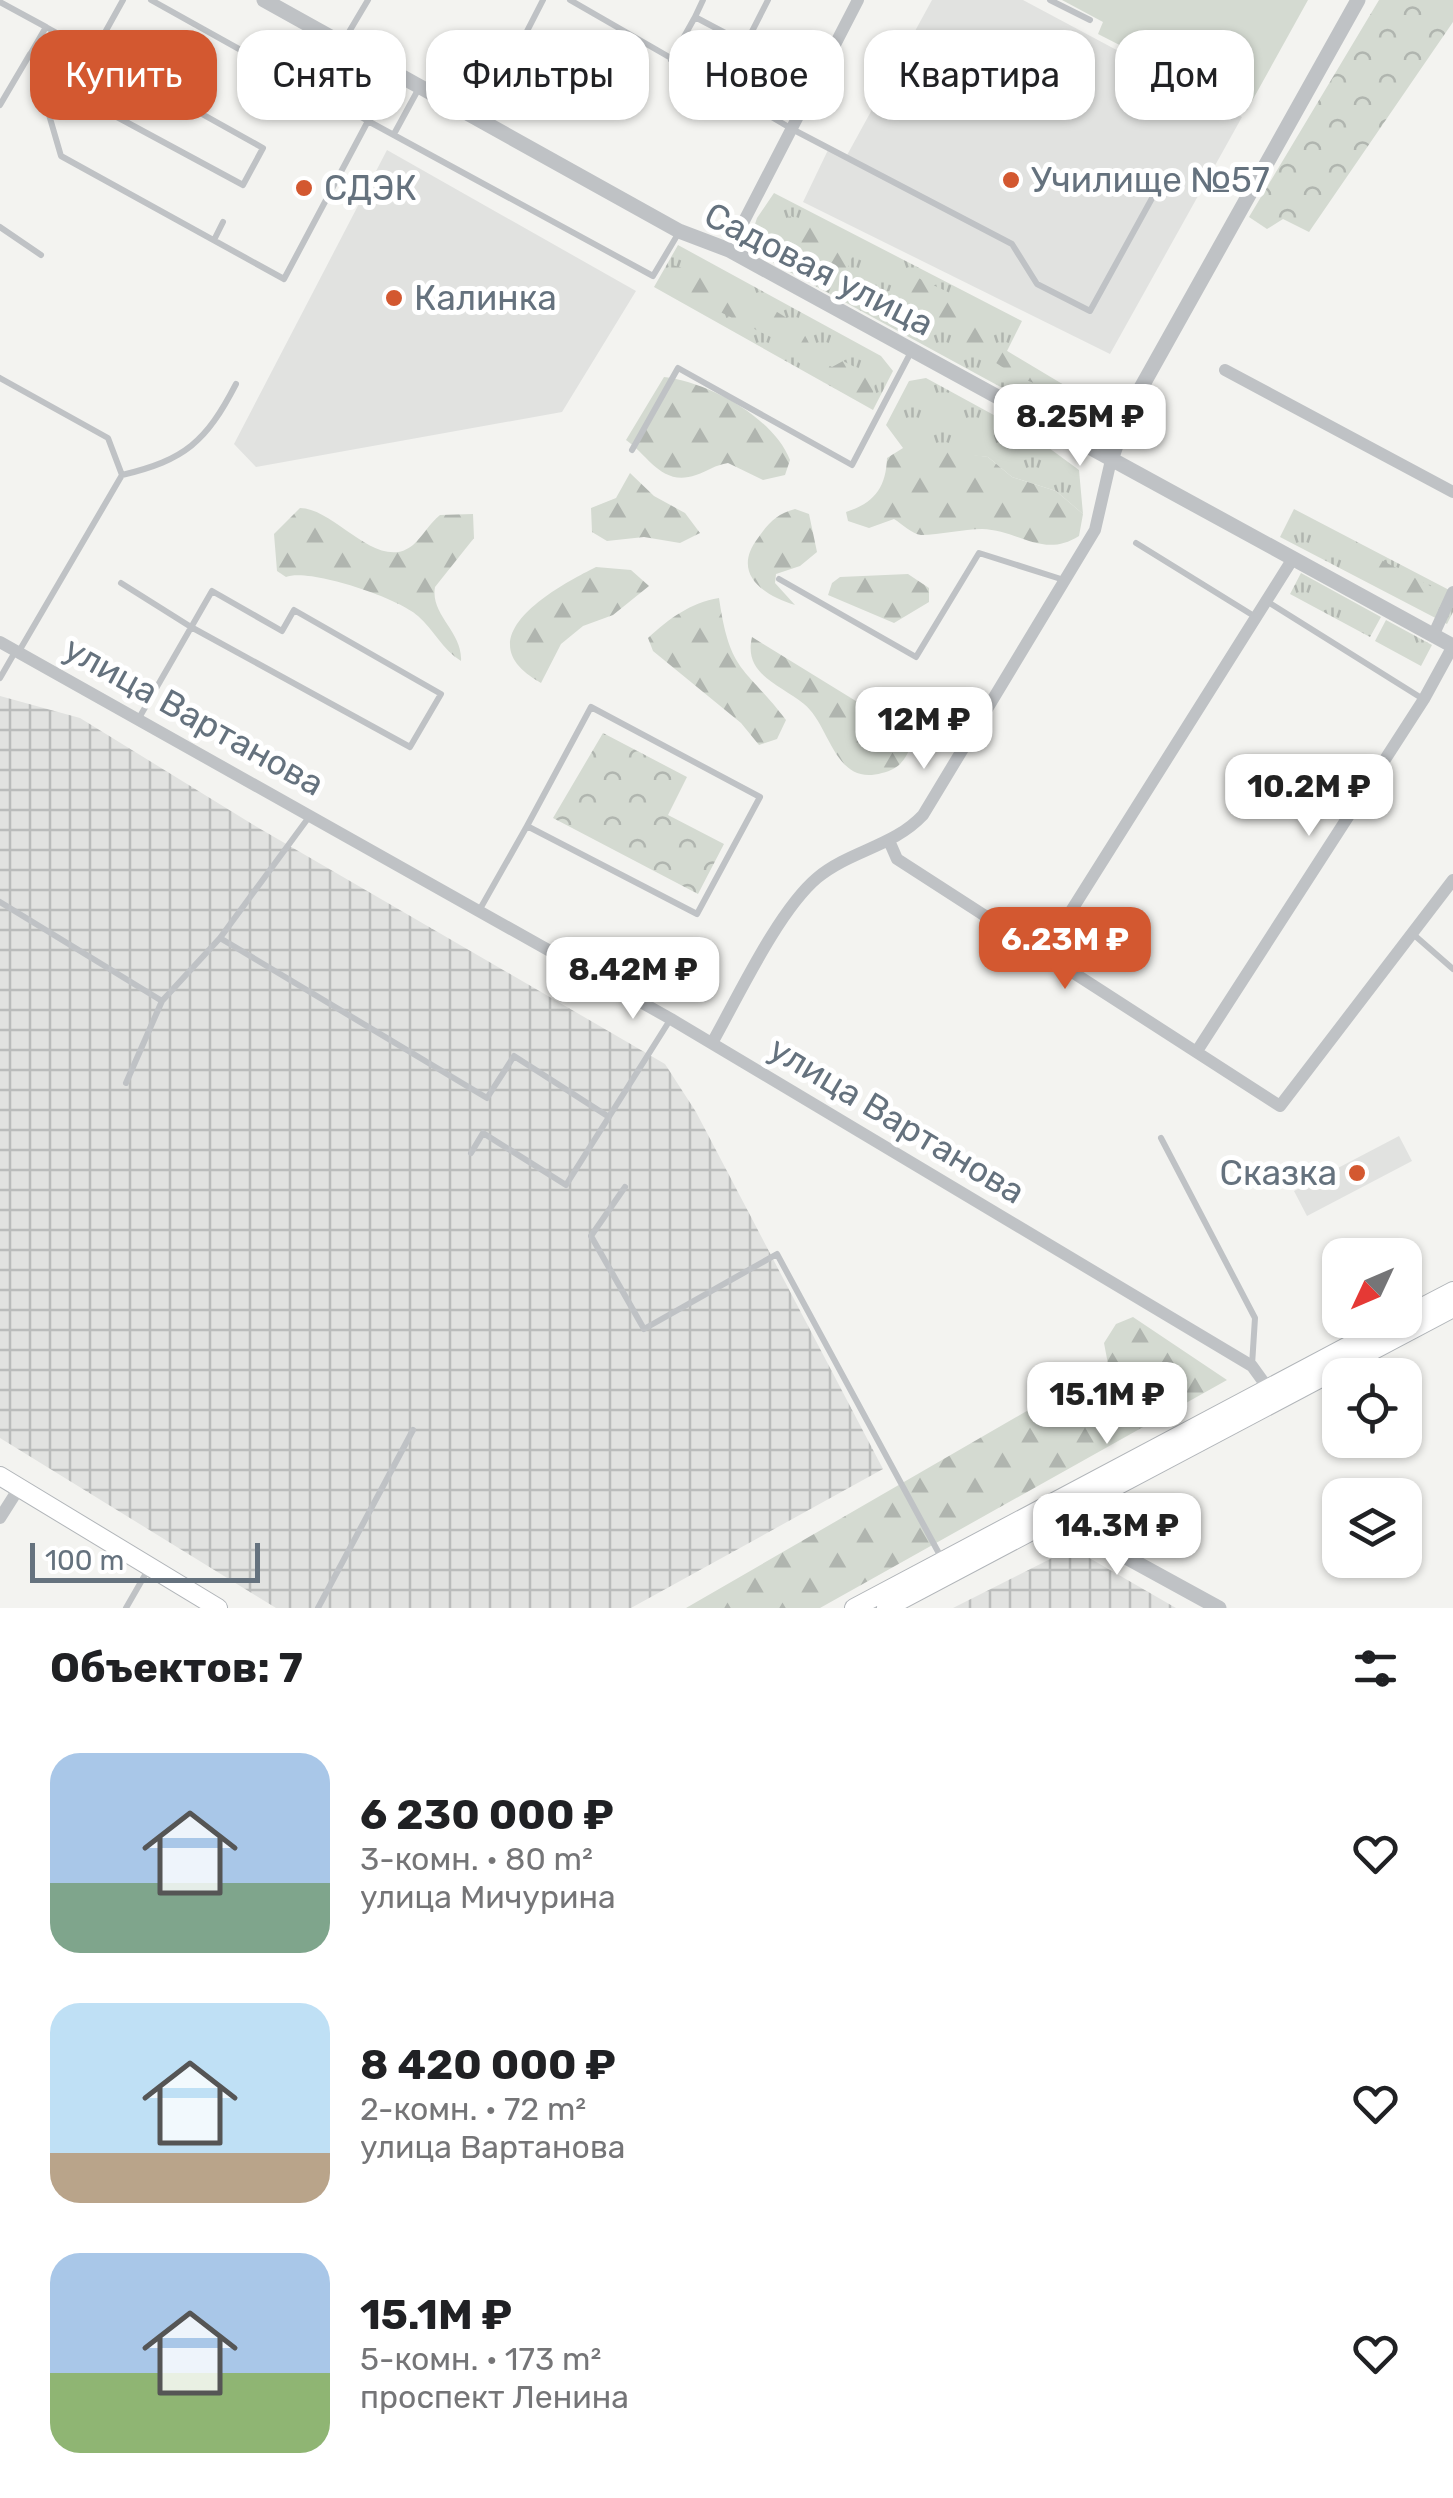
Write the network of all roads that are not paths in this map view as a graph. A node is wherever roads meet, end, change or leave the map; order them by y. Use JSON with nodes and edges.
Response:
{"nodes":[{"id":1,"x":123,"y":0,"type":"edge"},
{"id":2,"x":151,"y":0,"type":"edge"},
{"id":3,"x":264,"y":0,"type":"edge"},
{"id":4,"x":368,"y":0,"type":"edge"},
{"id":5,"x":543,"y":0,"type":"edge"},
{"id":6,"x":570,"y":0,"type":"edge"},
{"id":7,"x":703,"y":0,"type":"edge"},
{"id":8,"x":768,"y":0,"type":"edge"},
{"id":9,"x":858,"y":0,"type":"edge"},
{"id":10,"x":1050,"y":0,"type":"edge"},
{"id":11,"x":1358,"y":0,"type":"edge"},
{"id":12,"x":0,"y":2,"type":"edge"},
{"id":13,"x":694,"y":16,"type":"junction"},
{"id":14,"x":1090,"y":20,"type":"dead end"},
{"id":15,"x":46,"y":27,"type":"junction"},
{"id":16,"x":44,"y":30,"type":"edge"},
{"id":17,"x":51,"y":30,"type":"edge"},
{"id":18,"x":107,"y":30,"type":"edge"},
{"id":19,"x":317,"y":30,"type":"edge"},
{"id":20,"x":350,"y":30,"type":"edge"},
{"id":21,"x":528,"y":30,"type":"edge"},
{"id":22,"x":687,"y":30,"type":"edge"},
{"id":23,"x":720,"y":30,"type":"edge"},
{"id":24,"x":753,"y":30,"type":"edge"},
{"id":25,"x":30,"y":55,"type":"edge"},
{"id":26,"x":669,"y":58,"type":"edge"},
{"id":27,"x":406,"y":80,"type":"edge"},
{"id":28,"x":419,"y":87,"type":"junction"},
{"id":29,"x":426,"y":91,"type":"edge"},
{"id":30,"x":0,"y":105,"type":"edge"},
{"id":31,"x":50,"y":120,"type":"edge"},
{"id":32,"x":123,"y":120,"type":"edge"},
{"id":33,"x":213,"y":120,"type":"edge"},
{"id":34,"x":481,"y":120,"type":"edge"},
{"id":35,"x":776,"y":120,"type":"edge"},
{"id":36,"x":368,"y":121,"type":"junction"},
{"id":37,"x":792,"y":130,"type":"junction"},
{"id":38,"x":394,"y":134,"type":"junction"},
{"id":39,"x":243,"y":185,"type":"junction"},
{"id":40,"x":1156,"y":192,"type":"dead end"},
{"id":41,"x":239,"y":194,"type":"dead end"},
{"id":42,"x":223,"y":222,"type":"dead end"},
{"id":43,"x":0,"y":227,"type":"edge"},
{"id":44,"x":679,"y":231,"type":"junction"},
{"id":45,"x":214,"y":240,"type":"junction"},
{"id":46,"x":729,"y":250,"type":"junction"},
{"id":47,"x":42,"y":255,"type":"dead end"},
{"id":48,"x":912,"y":351,"type":"junction"},
{"id":49,"x":1225,"y":370,"type":"dead end"},
{"id":50,"x":0,"y":378,"type":"edge"},
{"id":51,"x":236,"y":384,"type":"dead end"},
{"id":52,"x":632,"y":450,"type":"dead end"},
{"id":53,"x":1111,"y":460,"type":"junction"},
{"id":54,"x":122,"y":475,"type":"junction"},
{"id":55,"x":1453,"y":492,"type":"edge"},
{"id":56,"x":1136,"y":543,"type":"dead end"},
{"id":57,"x":1292,"y":560,"type":"junction"},
{"id":58,"x":778,"y":578,"type":"dead end"},
{"id":59,"x":1066,"y":580,"type":"junction"},
{"id":60,"x":122,"y":583,"type":"dead end"},
{"id":61,"x":1453,"y":592,"type":"edge"},
{"id":62,"x":1268,"y":602,"type":"junction"},
{"id":63,"x":1257,"y":618,"type":"junction"},
{"id":64,"x":191,"y":627,"type":"junction"},
{"id":65,"x":1433,"y":636,"type":"junction"},
{"id":66,"x":0,"y":642,"type":"edge"},
{"id":67,"x":1453,"y":646,"type":"edge"},
{"id":68,"x":17,"y":652,"type":"junction"},
{"id":69,"x":0,"y":678,"type":"edge"},
{"id":70,"x":1424,"y":699,"type":"junction"},
{"id":71,"x":138,"y":720,"type":"junction"},
{"id":72,"x":309,"y":816,"type":"junction"},
{"id":73,"x":527,"y":826,"type":"junction"},
{"id":74,"x":890,"y":844,"type":"junction"},
{"id":75,"x":1453,"y":880,"type":"edge"},
{"id":76,"x":0,"y":902,"type":"edge"},
{"id":77,"x":480,"y":909,"type":"junction"},
{"id":78,"x":1413,"y":934,"type":"junction"},
{"id":79,"x":220,"y":938,"type":"junction"},
{"id":80,"x":1044,"y":954,"type":"junction"},
{"id":81,"x":1453,"y":969,"type":"edge"},
{"id":82,"x":162,"y":1000,"type":"junction"},
{"id":83,"x":671,"y":1018,"type":"junction"},
{"id":84,"x":712,"y":1044,"type":"junction"},
{"id":85,"x":1197,"y":1051,"type":"junction"},
{"id":86,"x":126,"y":1083,"type":"dead end"},
{"id":87,"x":609,"y":1118,"type":"junction"},
{"id":88,"x":1161,"y":1138,"type":"dead end"},
{"id":89,"x":470,"y":1153,"type":"dead end"},
{"id":90,"x":625,"y":1187,"type":"dead end"},
{"id":91,"x":1453,"y":1291,"type":"edge"},
{"id":92,"x":1422,"y":1307,"type":"edge"},
{"id":93,"x":1453,"y":1308,"type":"edge"},
{"id":94,"x":1368,"y":1338,"type":"edge"},
{"id":95,"x":1252,"y":1366,"type":"junction"},
{"id":96,"x":1273,"y":1395,"type":"junction"},
{"id":97,"x":412,"y":1430,"type":"dead end"},
{"id":98,"x":0,"y":1476,"type":"edge"},
{"id":99,"x":19,"y":1488,"type":"junction"},
{"id":100,"x":1068,"y":1503,"type":"junction"},
{"id":101,"x":0,"y":1518,"type":"edge"},
{"id":102,"x":943,"y":1560,"type":"junction"},
{"id":103,"x":150,"y":1566,"type":"junction"},
{"id":104,"x":126,"y":1608,"type":"edge"},
{"id":105,"x":218,"y":1608,"type":"edge"},
{"id":106,"x":318,"y":1608,"type":"edge"},
{"id":107,"x":854,"y":1608,"type":"edge"},
{"id":108,"x":886,"y":1608,"type":"edge"},
{"id":109,"x":1219,"y":1608,"type":"edge"}],
"edges":[{"from":1,"to":18,"type":"lane"},
{"from":2,"to":36,"type":"lane"},
{"from":3,"to":19,"type":"street","name":"Садовая улица"},
{"from":4,"to":20,"type":"lane"},
{"from":5,"to":21,"type":"lane"},
{"from":6,"to":26,"type":"lane"},
{"from":7,"to":13,"type":"lane"},
{"from":8,"to":24,"type":"lane"},
{"from":9,"to":37,"type":"street"},
{"from":10,"to":14,"type":"lane"},
{"from":11,"to":53,"type":"street"},
{"from":12,"to":15,"type":"lane"},
{"from":13,"to":22,"type":"lane"},
{"from":13,"to":23,"type":"lane"},
{"from":15,"to":16,"type":"lane"},
{"from":15,"to":17,"type":"lane"},
{"from":25,"to":30,"type":"lane"},
{"from":27,"to":28,"type":"street","name":"Садовая улица"},
{"from":28,"to":29,"type":"street","name":"Садовая улица"},
{"from":28,"to":38,"type":"lane"},
{"from":31,"to":45,"type":"lane"},
{"from":32,"to":39,"type":"lane"},
{"from":33,"to":39,"type":"lane"},
{"from":34,"to":44,"type":"street","name":"Садовая улица"},
{"from":35,"to":37,"type":"lane"},
{"from":36,"to":38,"type":"lane"},
{"from":36,"to":45,"type":"lane"},
{"from":37,"to":40,"type":"lane"},
{"from":37,"to":46,"type":"street"},
{"from":38,"to":44,"type":"lane"},
{"from":39,"to":41,"type":"lane"},
{"from":42,"to":45,"type":"lane"},
{"from":43,"to":47,"type":"lane"},
{"from":44,"to":46,"type":"street","name":"Садовая улица"},
{"from":46,"to":48,"type":"street","name":"Садовая улица"},
{"from":48,"to":52,"type":"lane"},
{"from":48,"to":53,"type":"street","name":"Садовая улица"},
{"from":49,"to":55,"type":"street"},
{"from":50,"to":54,"type":"lane"},
{"from":51,"to":54,"type":"lane"},
{"from":53,"to":57,"type":"street","name":"Садовая улица"},
{"from":53,"to":59,"type":"street"},
{"from":54,"to":68,"type":"lane"},
{"from":56,"to":63,"type":"lane"},
{"from":57,"to":62,"type":"street"},
{"from":57,"to":65,"type":"street","name":"Садовая улица"},
{"from":58,"to":59,"type":"lane"},
{"from":59,"to":74,"type":"street"},
{"from":60,"to":64,"type":"lane"},
{"from":61,"to":65,"type":"street"},
{"from":62,"to":63,"type":"street"},
{"from":62,"to":70,"type":"lane"},
{"from":63,"to":80,"type":"street"},
{"from":64,"to":64,"type":"lane"},
{"from":64,"to":71,"type":"lane"},
{"from":65,"to":67,"type":"street","name":"Садовая улица"},
{"from":66,"to":68,"type":"street","name":"улица Вартанова"},
{"from":67,"to":70,"type":"street"},
{"from":68,"to":69,"type":"lane"},
{"from":68,"to":71,"type":"street","name":"улица Вартанова"},
{"from":70,"to":85,"type":"street"},
{"from":71,"to":72,"type":"street","name":"улица Вартанова"},
{"from":72,"to":77,"type":"street","name":"улица Вартанова"},
{"from":72,"to":79,"type":"lane"},
{"from":73,"to":73,"type":"lane"},
{"from":73,"to":77,"type":"lane"},
{"from":74,"to":80,"type":"street"},
{"from":74,"to":84,"type":"street"},
{"from":75,"to":78,"type":"street"},
{"from":76,"to":82,"type":"lane"},
{"from":77,"to":83,"type":"street","name":"улица Вартанова"},
{"from":78,"to":81,"type":"lane"},
{"from":78,"to":85,"type":"street"},
{"from":79,"to":82,"type":"lane"},
{"from":79,"to":87,"type":"lane"},
{"from":80,"to":85,"type":"street"},
{"from":82,"to":86,"type":"lane"},
{"from":83,"to":84,"type":"street","name":"улица Вартанова"},
{"from":83,"to":87,"type":"lane"},
{"from":84,"to":95,"type":"street","name":"улица Вартанова"},
{"from":87,"to":89,"type":"lane"},
{"from":88,"to":95,"type":"lane"},
{"from":90,"to":102,"type":"lane"},
{"from":91,"to":92,"type":"main road"},
{"from":93,"to":96,"type":"main road"},
{"from":94,"to":96,"type":"main road"},
{"from":95,"to":96,"type":"street","name":"улица Вартанова"},
{"from":96,"to":100,"type":"main road"},
{"from":97,"to":106,"type":"lane"},
{"from":98,"to":99,"type":"main road"},
{"from":99,"to":101,"type":"street"},
{"from":99,"to":103,"type":"main road"},
{"from":100,"to":102,"type":"main road"},
{"from":100,"to":108,"type":"main road"},
{"from":100,"to":109,"type":"street"},
{"from":102,"to":107,"type":"main road"},
{"from":103,"to":104,"type":"lane"},
{"from":103,"to":105,"type":"main road"}]}
